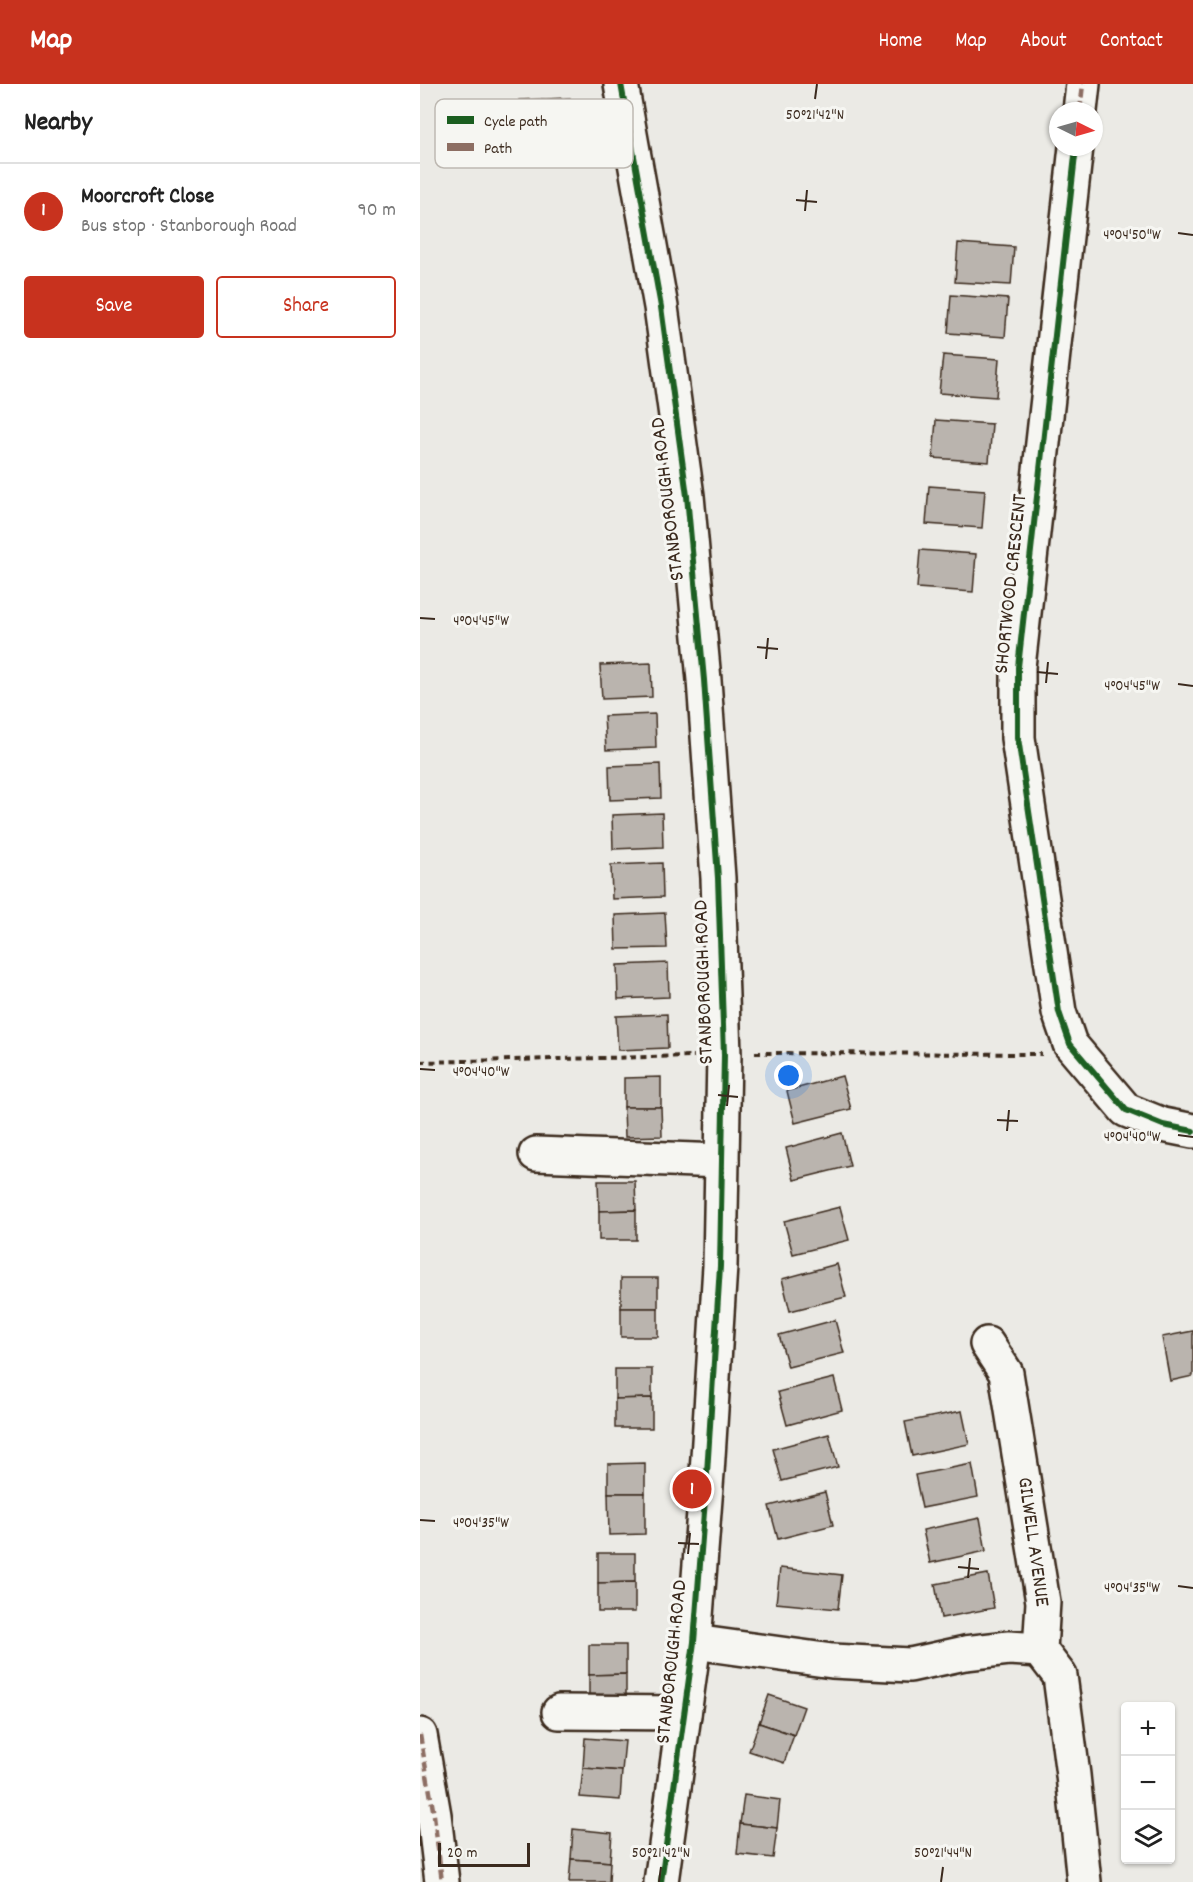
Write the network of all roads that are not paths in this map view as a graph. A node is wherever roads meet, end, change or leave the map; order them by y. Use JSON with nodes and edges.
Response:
{"nodes":[{"id":1,"x":621,"y":84,"type":"edge"},
{"id":2,"x":1083,"y":84,"type":"edge"},
{"id":3,"x":624,"y":99,"type":"edge"},
{"id":4,"x":1081,"y":102,"type":"edge"},
{"id":5,"x":633,"y":151,"type":"edge"},
{"id":6,"x":1075,"y":156,"type":"edge"},
{"id":7,"x":1193,"y":1131,"type":"edge"},
{"id":8,"x":536,"y":1154,"type":"dead end"},
{"id":9,"x":722,"y":1161,"type":"junction"},
{"id":10,"x":987,"y":1344,"type":"dead end"},
{"id":11,"x":694,"y":1642,"type":"junction"},
{"id":12,"x":1040,"y":1650,"type":"junction"},
{"id":13,"x":559,"y":1712,"type":"dead end"},
{"id":14,"x":684,"y":1713,"type":"junction"},
{"id":15,"x":420,"y":1735,"type":"edge"},
{"id":16,"x":442,"y":1882,"type":"edge"},
{"id":17,"x":661,"y":1882,"type":"edge"},
{"id":18,"x":1084,"y":1882,"type":"edge"}],
"edges":[{"from":1,"to":3,"type":"street","name":"STANBOROUGH ROAD"},
{"from":2,"to":4,"type":"street"},
{"from":5,"to":9,"type":"street","name":"STANBOROUGH ROAD"},
{"from":6,"to":7,"type":"street","name":"SHORTWOOD CRESCENT"},
{"from":8,"to":9,"type":"street"},
{"from":9,"to":11,"type":"street","name":"STANBOROUGH ROAD"},
{"from":10,"to":12,"type":"street","name":"GILWELL AVENUE"},
{"from":11,"to":12,"type":"street"},
{"from":11,"to":14,"type":"street","name":"STANBOROUGH ROAD"},
{"from":12,"to":18,"type":"street"},
{"from":13,"to":14,"type":"street"},
{"from":14,"to":17,"type":"street","name":"STANBOROUGH ROAD"},
{"from":15,"to":16,"type":"street"}]}
